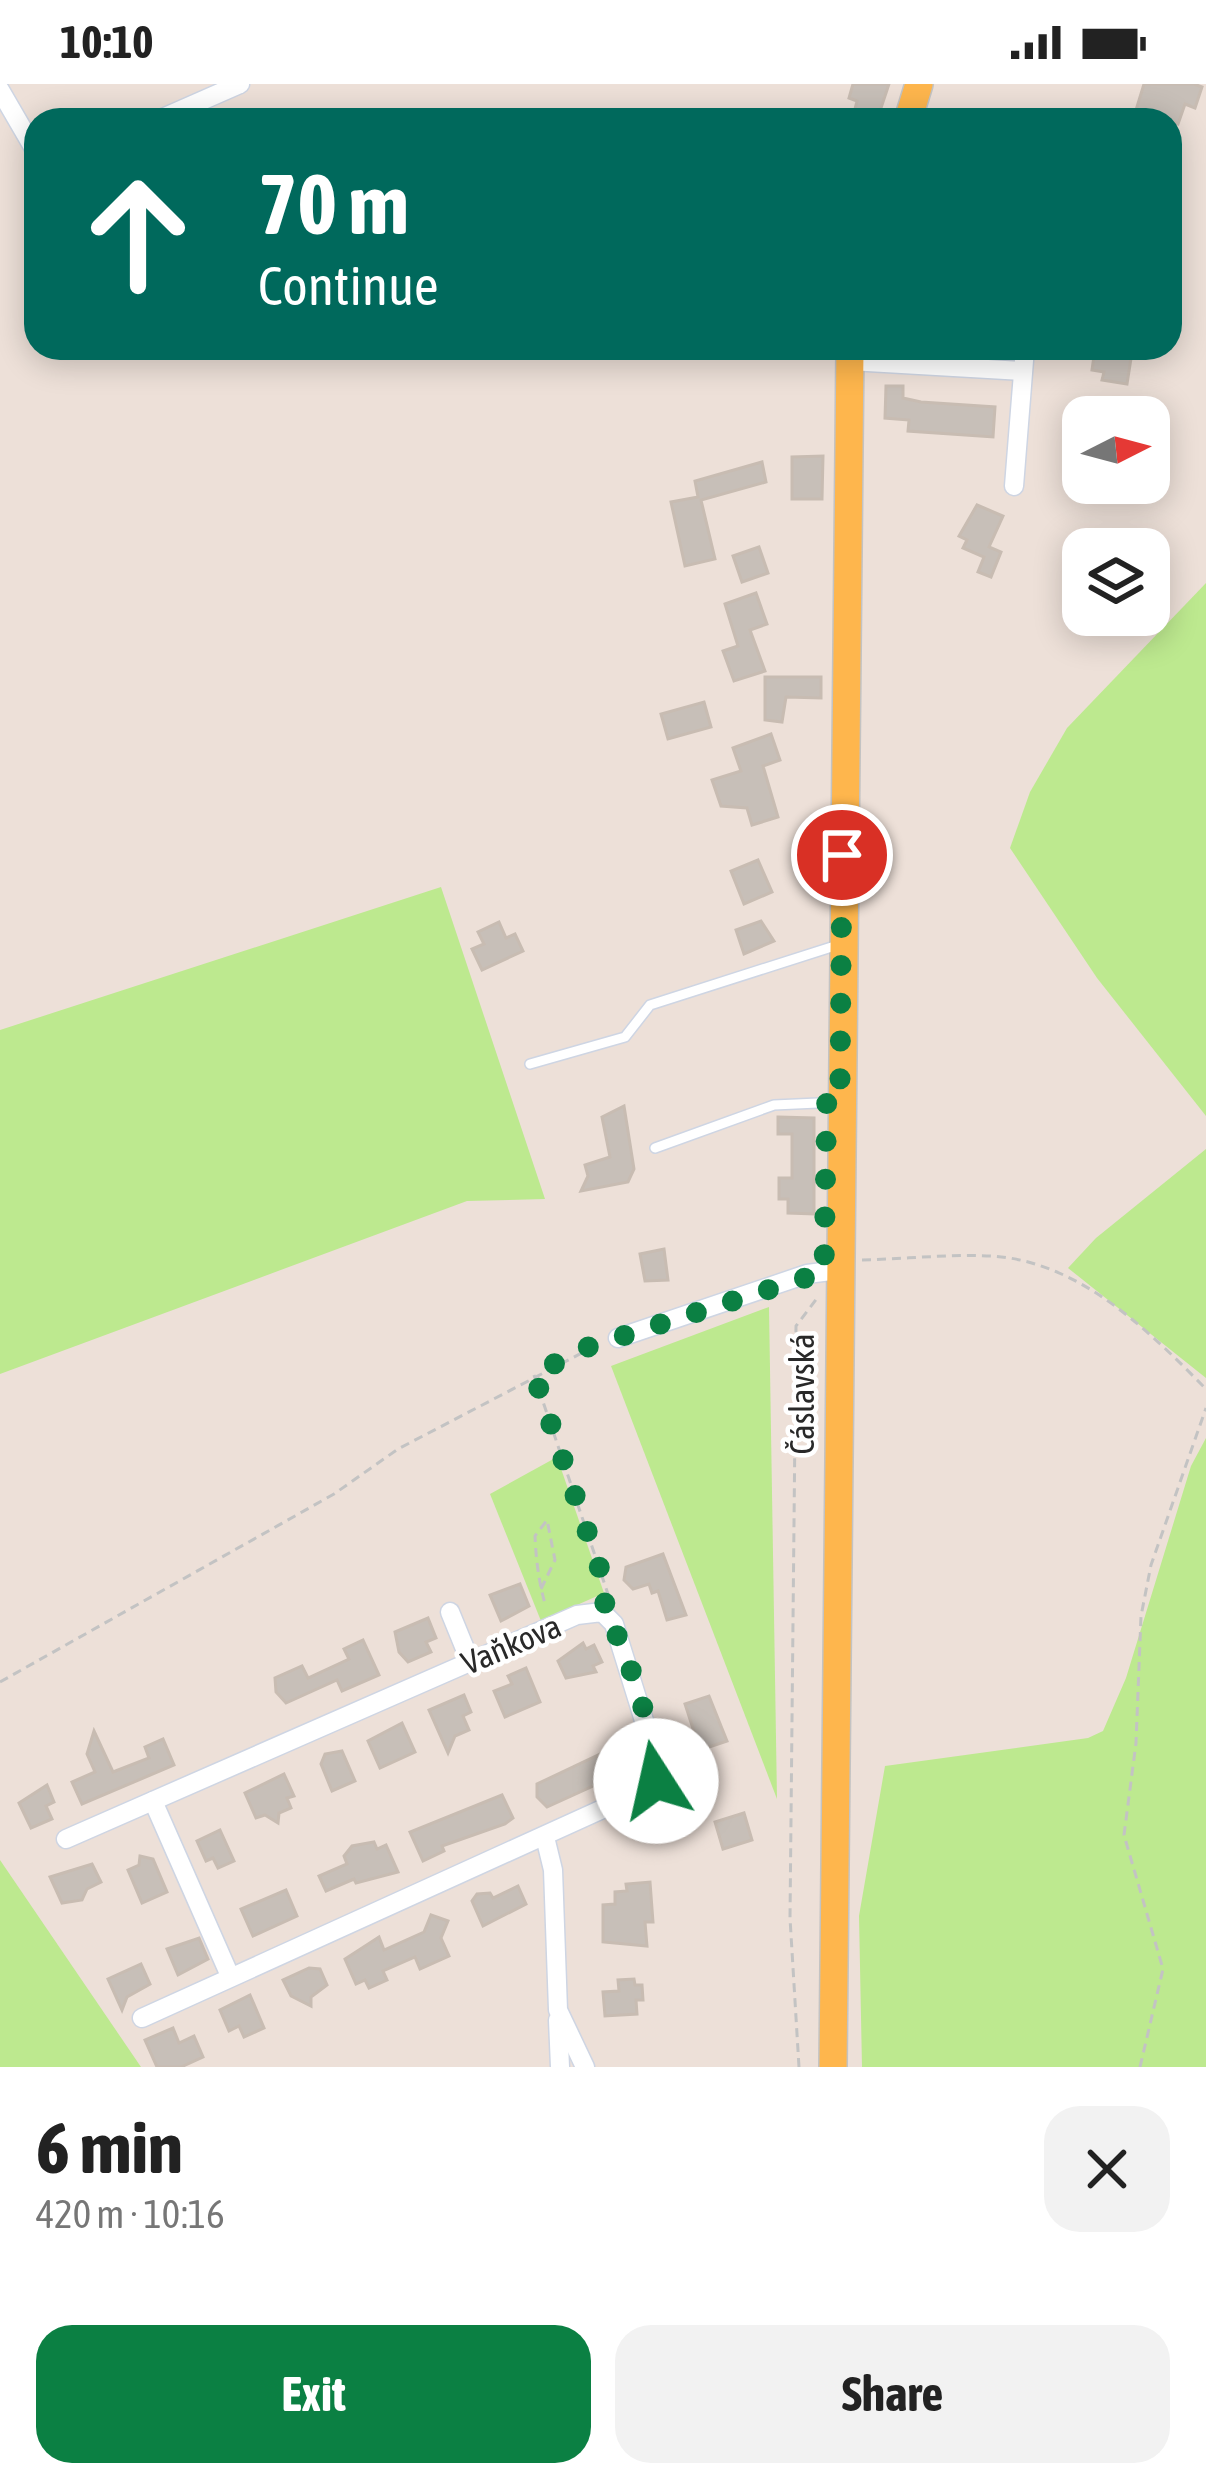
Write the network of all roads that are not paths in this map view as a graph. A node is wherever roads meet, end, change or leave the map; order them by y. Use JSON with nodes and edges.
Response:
{"nodes":[{"id":1,"x":240,"y":84,"type":"edge"},
{"id":2,"x":0,"y":90,"type":"edge"},
{"id":3,"x":185,"y":108,"type":"edge"},
{"id":4,"x":24,"y":131,"type":"edge"},
{"id":5,"x":850,"y":360,"type":"edge"},
{"id":6,"x":910,"y":360,"type":"edge"},
{"id":7,"x":1023,"y":360,"type":"edge"},
{"id":8,"x":1021,"y":371,"type":"junction"},
{"id":9,"x":1014,"y":486,"type":"dead end"},
{"id":10,"x":842,"y":944,"type":"junction"},
{"id":11,"x":530,"y":1064,"type":"dead end"},
{"id":12,"x":840,"y":1102,"type":"junction"},
{"id":13,"x":655,"y":1148,"type":"dead end"},
{"id":14,"x":834,"y":1268,"type":"junction"},
{"id":15,"x":619,"y":1338,"type":"road end"},
{"id":16,"x":449,"y":1612,"type":"dead end"},
{"id":17,"x":470,"y":1661,"type":"junction"},
{"id":18,"x":153,"y":1801,"type":"junction"},
{"id":19,"x":545,"y":1837,"type":"junction"},
{"id":20,"x":66,"y":1839,"type":"dead end"},
{"id":21,"x":230,"y":1976,"type":"junction"},
{"id":22,"x":558,"y":2010,"type":"junction"},
{"id":23,"x":142,"y":2018,"type":"dead end"},
{"id":24,"x":560,"y":2067,"type":"edge"},
{"id":25,"x":585,"y":2067,"type":"edge"},
{"id":26,"x":833,"y":2067,"type":"edge"}],
"edges":[{"from":1,"to":3,"type":"street"},
{"from":2,"to":4,"type":"street"},
{"from":5,"to":10,"type":"main road","name":"Čáslavská"},
{"from":6,"to":8,"type":"street","name":"Čáslavská"},
{"from":7,"to":8,"type":"street"},
{"from":8,"to":9,"type":"street"},
{"from":10,"to":11,"type":"lane"},
{"from":10,"to":12,"type":"main road","name":"Čáslavská"},
{"from":12,"to":13,"type":"lane"},
{"from":12,"to":14,"type":"main road","name":"Čáslavská"},
{"from":14,"to":15,"type":"street"},
{"from":14,"to":26,"type":"main road","name":"Čáslavská"},
{"from":16,"to":17,"type":"street"},
{"from":17,"to":18,"type":"street","name":"Vaňkova"},
{"from":17,"to":19,"type":"street","name":"Vaňkova"},
{"from":18,"to":20,"type":"street","name":"Vaňkova"},
{"from":18,"to":21,"type":"street"},
{"from":19,"to":21,"type":"street","name":"Vaňkova"},
{"from":19,"to":22,"type":"street"},
{"from":21,"to":23,"type":"street","name":"Vaňkova"},
{"from":22,"to":24,"type":"street"},
{"from":22,"to":25,"type":"street"}]}
